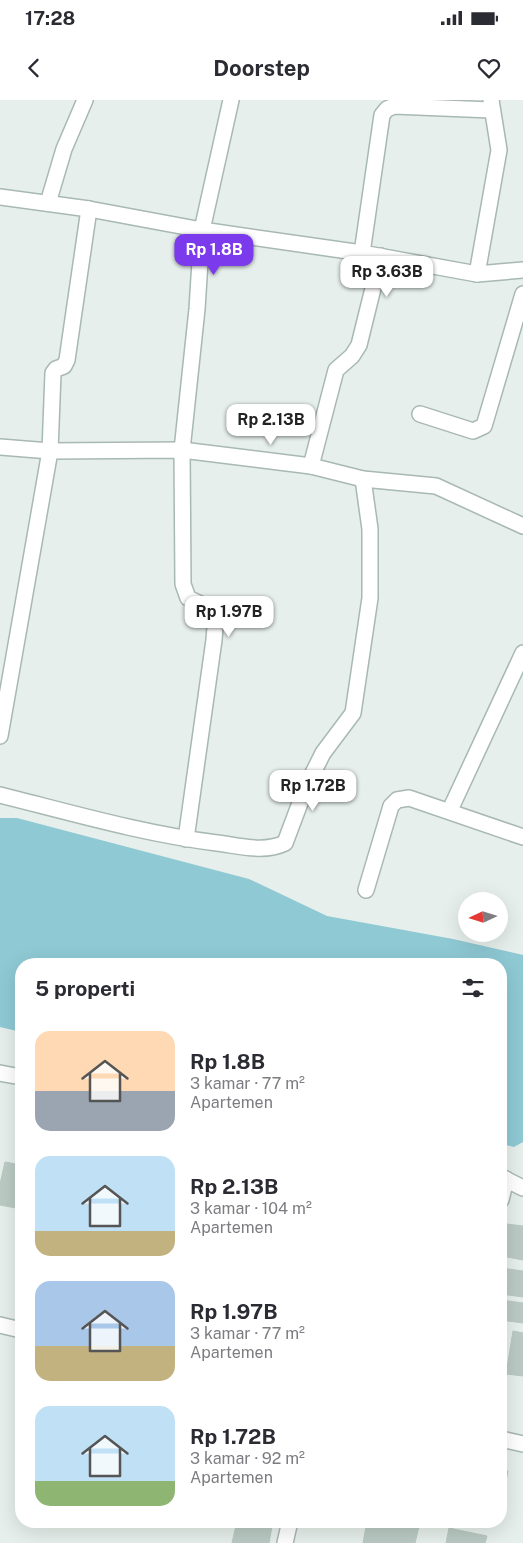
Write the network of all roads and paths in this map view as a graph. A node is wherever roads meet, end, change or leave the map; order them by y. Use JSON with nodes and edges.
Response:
{"nodes":[{"id":1,"x":85,"y":100,"type":"edge"},
{"id":2,"x":232,"y":100,"type":"edge"},
{"id":3,"x":491,"y":105,"type":"edge"},
{"id":4,"x":0,"y":197,"type":"edge"},
{"id":5,"x":48,"y":203,"type":"junction"},
{"id":6,"x":89,"y":209,"type":"junction"},
{"id":7,"x":202,"y":230,"type":"junction"},
{"id":8,"x":362,"y":253,"type":"junction"},
{"id":9,"x":381,"y":256,"type":"junction"},
{"id":10,"x":523,"y":270,"type":"edge"},
{"id":11,"x":477,"y":274,"type":"junction"},
{"id":12,"x":523,"y":294,"type":"edge"},
{"id":13,"x":420,"y":414,"type":"dead end"},
{"id":14,"x":0,"y":447,"type":"edge"},
{"id":15,"x":182,"y":450,"type":"junction"},
{"id":16,"x":50,"y":451,"type":"junction"},
{"id":17,"x":312,"y":466,"type":"junction"},
{"id":18,"x":363,"y":479,"type":"junction"},
{"id":19,"x":523,"y":526,"type":"edge"},
{"id":20,"x":523,"y":653,"type":"edge"},
{"id":21,"x":0,"y":736,"type":"edge"},
{"id":22,"x":0,"y":795,"type":"edge"},
{"id":23,"x":450,"y":810,"type":"junction"},
{"id":24,"x":523,"y":837,"type":"edge"},
{"id":25,"x":186,"y":839,"type":"junction"},
{"id":26,"x":366,"y":890,"type":"dead end"},
{"id":27,"x":0,"y":1073,"type":"edge"},
{"id":28,"x":15,"y":1076,"type":"edge"},
{"id":29,"x":507,"y":1180,"type":"edge"},
{"id":30,"x":523,"y":1188,"type":"edge"},
{"id":31,"x":0,"y":1325,"type":"edge"},
{"id":32,"x":15,"y":1329,"type":"edge"},
{"id":33,"x":507,"y":1440,"type":"edge"},
{"id":34,"x":523,"y":1444,"type":"edge"},
{"id":35,"x":288,"y":1528,"type":"edge"},
{"id":36,"x":285,"y":1543,"type":"edge"}],
"edges":[{"from":1,"to":5,"type":"street"},
{"from":2,"to":7,"type":"street"},
{"from":3,"to":8,"type":"street"},
{"from":3,"to":11,"type":"street"},
{"from":4,"to":5,"type":"street"},
{"from":5,"to":6,"type":"street"},
{"from":6,"to":7,"type":"street"},
{"from":6,"to":16,"type":"street"},
{"from":7,"to":8,"type":"street"},
{"from":7,"to":15,"type":"street"},
{"from":8,"to":9,"type":"street"},
{"from":9,"to":11,"type":"street"},
{"from":9,"to":17,"type":"street"},
{"from":10,"to":11,"type":"street"},
{"from":12,"to":13,"type":"street"},
{"from":14,"to":16,"type":"street"},
{"from":15,"to":16,"type":"street"},
{"from":15,"to":17,"type":"street"},
{"from":15,"to":25,"type":"street"},
{"from":16,"to":21,"type":"street"},
{"from":17,"to":18,"type":"street"},
{"from":18,"to":19,"type":"street"},
{"from":18,"to":25,"type":"street"},
{"from":20,"to":23,"type":"street"},
{"from":22,"to":25,"type":"street"},
{"from":23,"to":24,"type":"street"},
{"from":23,"to":26,"type":"street"},
{"from":27,"to":28,"type":"street"},
{"from":29,"to":30,"type":"street"},
{"from":31,"to":32,"type":"street"},
{"from":33,"to":34,"type":"street"},
{"from":35,"to":36,"type":"street"}]}
